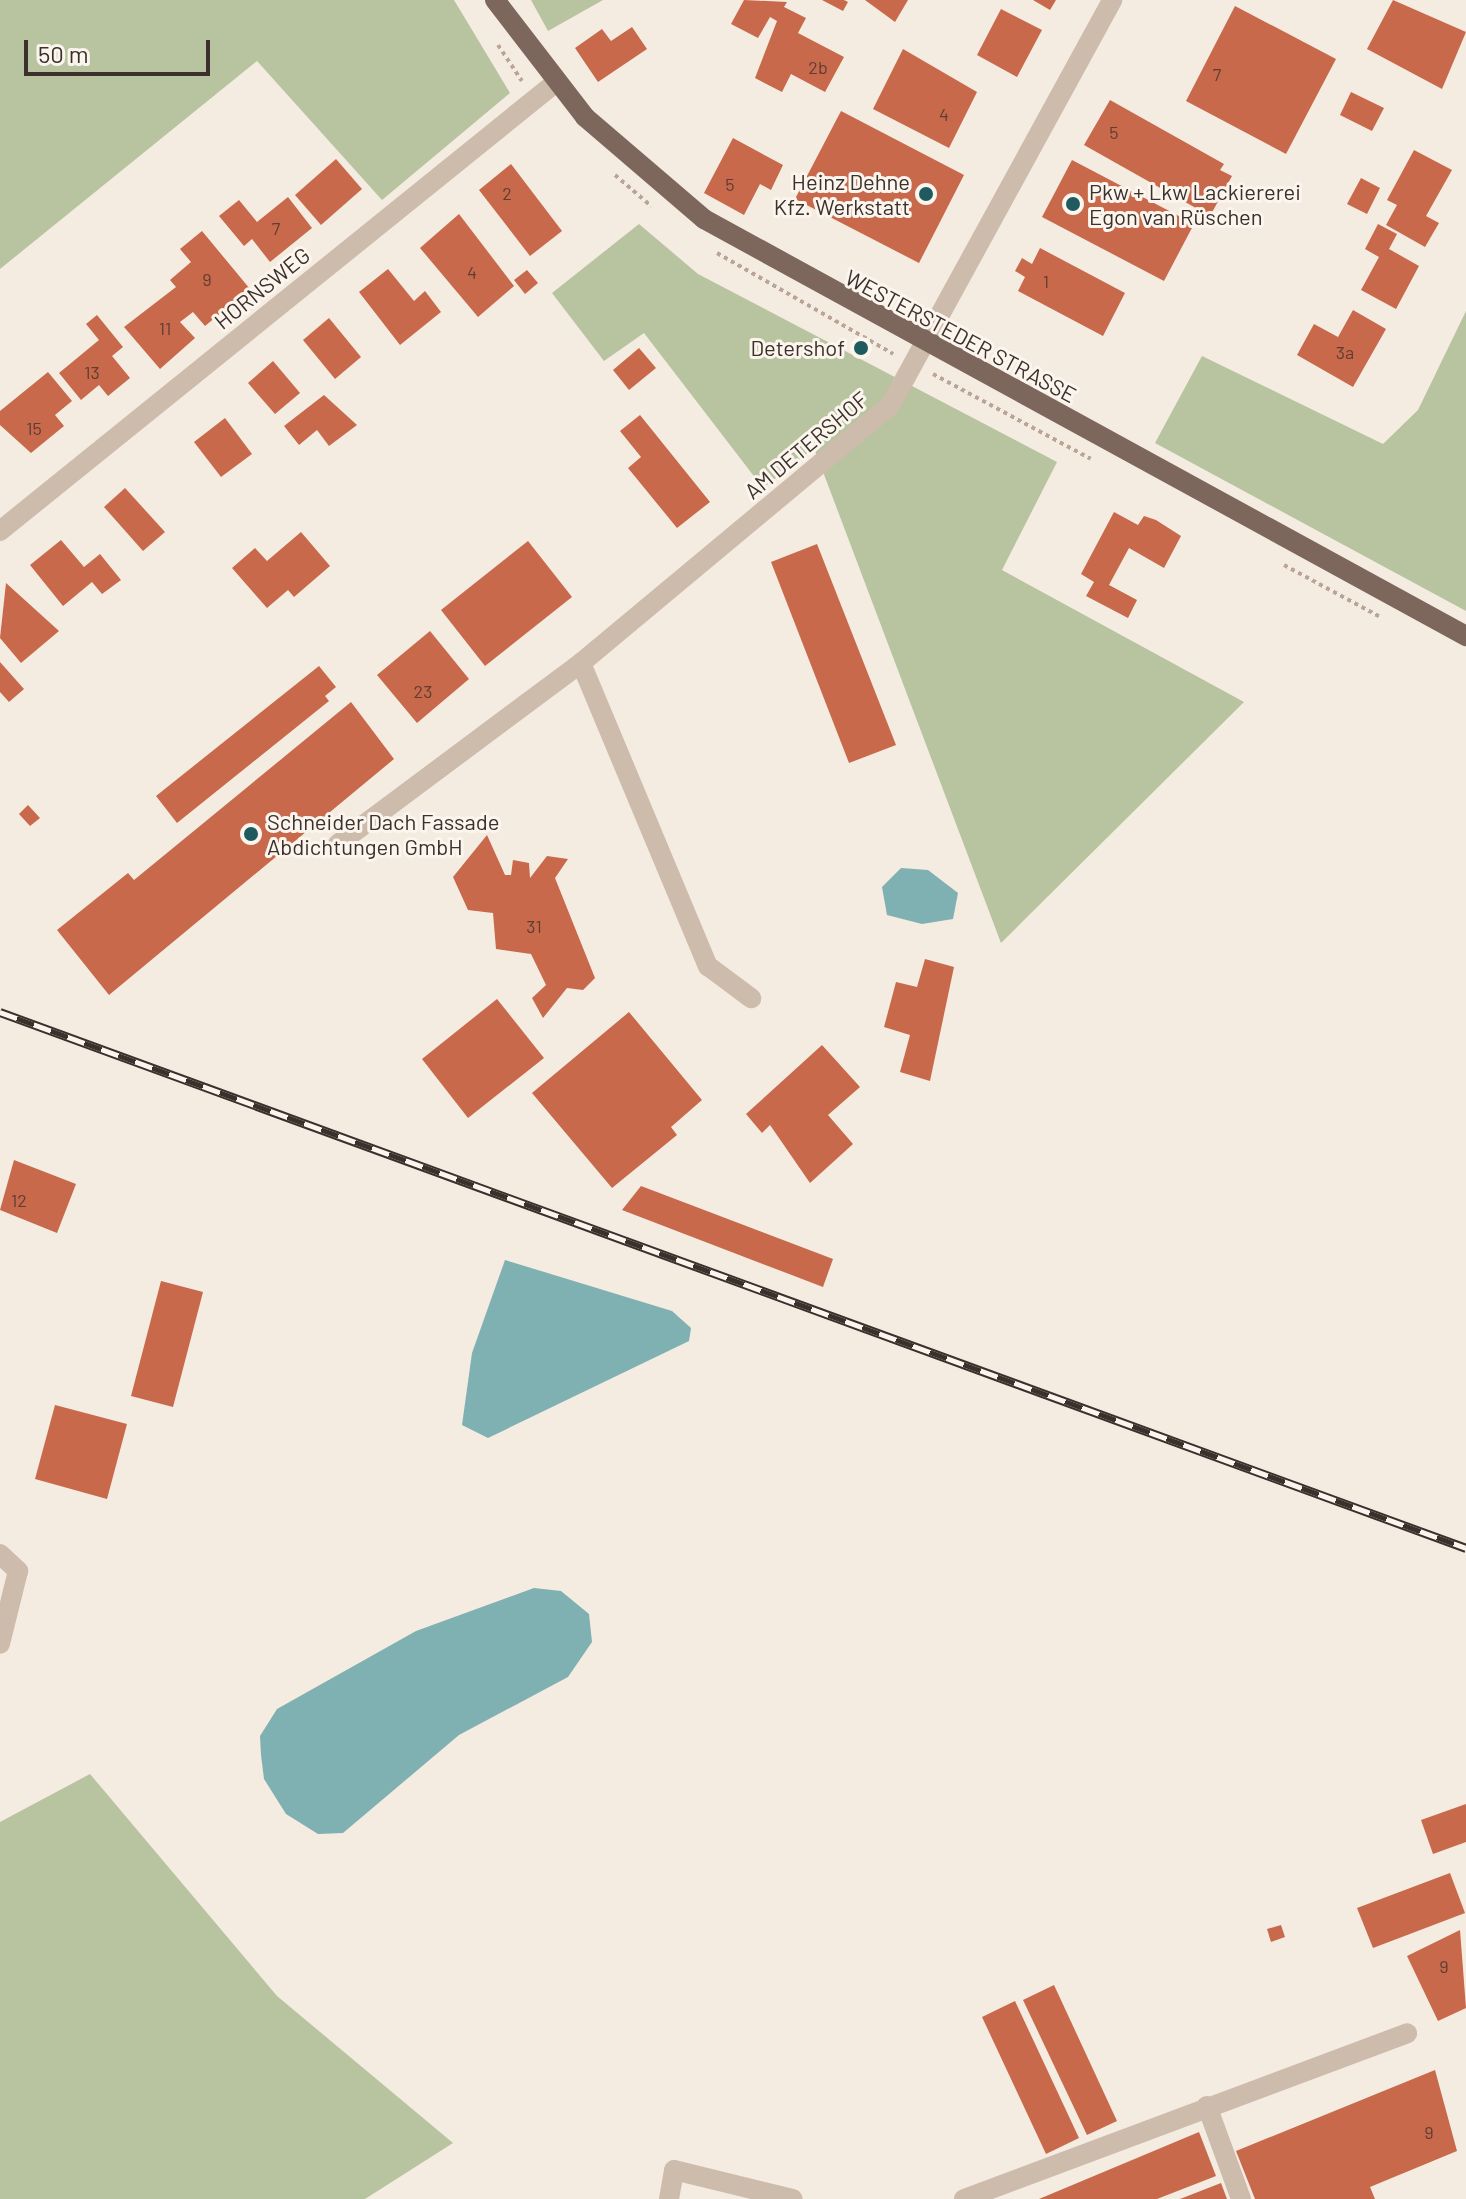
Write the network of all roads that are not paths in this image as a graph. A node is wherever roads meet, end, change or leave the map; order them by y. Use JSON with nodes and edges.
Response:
{"nodes":[{"id":1,"x":495,"y":0,"type":"edge"},
{"id":2,"x":1112,"y":0,"type":"edge"},
{"id":3,"x":555,"y":83,"type":"junction"},
{"id":4,"x":925,"y":344,"type":"junction"},
{"id":5,"x":0,"y":531,"type":"edge"},
{"id":6,"x":1466,"y":636,"type":"edge"},
{"id":7,"x":581,"y":663,"type":"junction"},
{"id":8,"x":338,"y":844,"type":"dead end"},
{"id":9,"x":751,"y":998,"type":"dead end"},
{"id":10,"x":0,"y":1554,"type":"edge"},
{"id":11,"x":0,"y":1644,"type":"edge"},
{"id":12,"x":1407,"y":2033,"type":"dead end"},
{"id":13,"x":1207,"y":2106,"type":"junction"},
{"id":14,"x":669,"y":2199,"type":"edge"},
{"id":15,"x":793,"y":2199,"type":"edge"},
{"id":16,"x":964,"y":2199,"type":"edge"},
{"id":17,"x":1241,"y":2199,"type":"edge"}],
"edges":[{"from":1,"to":3,"type":"main road","name":"WESTERSTEDER STRASSE"},
{"from":2,"to":4,"type":"street","name":"AM DETERSHOF"},
{"from":3,"to":4,"type":"main road","name":"WESTERSTEDER STRASSE"},
{"from":3,"to":5,"type":"street","name":"HORNSWEG"},
{"from":4,"to":6,"type":"main road","name":"WESTERSTEDER STRASSE"},
{"from":4,"to":7,"type":"street","name":"AM DETERSHOF"},
{"from":7,"to":8,"type":"street","name":"AM DETERSHOF"},
{"from":7,"to":9,"type":"street"},
{"from":10,"to":11,"type":"street"},
{"from":12,"to":13,"type":"street"},
{"from":13,"to":16,"type":"street"},
{"from":13,"to":17,"type":"street"},
{"from":14,"to":15,"type":"street"}]}
